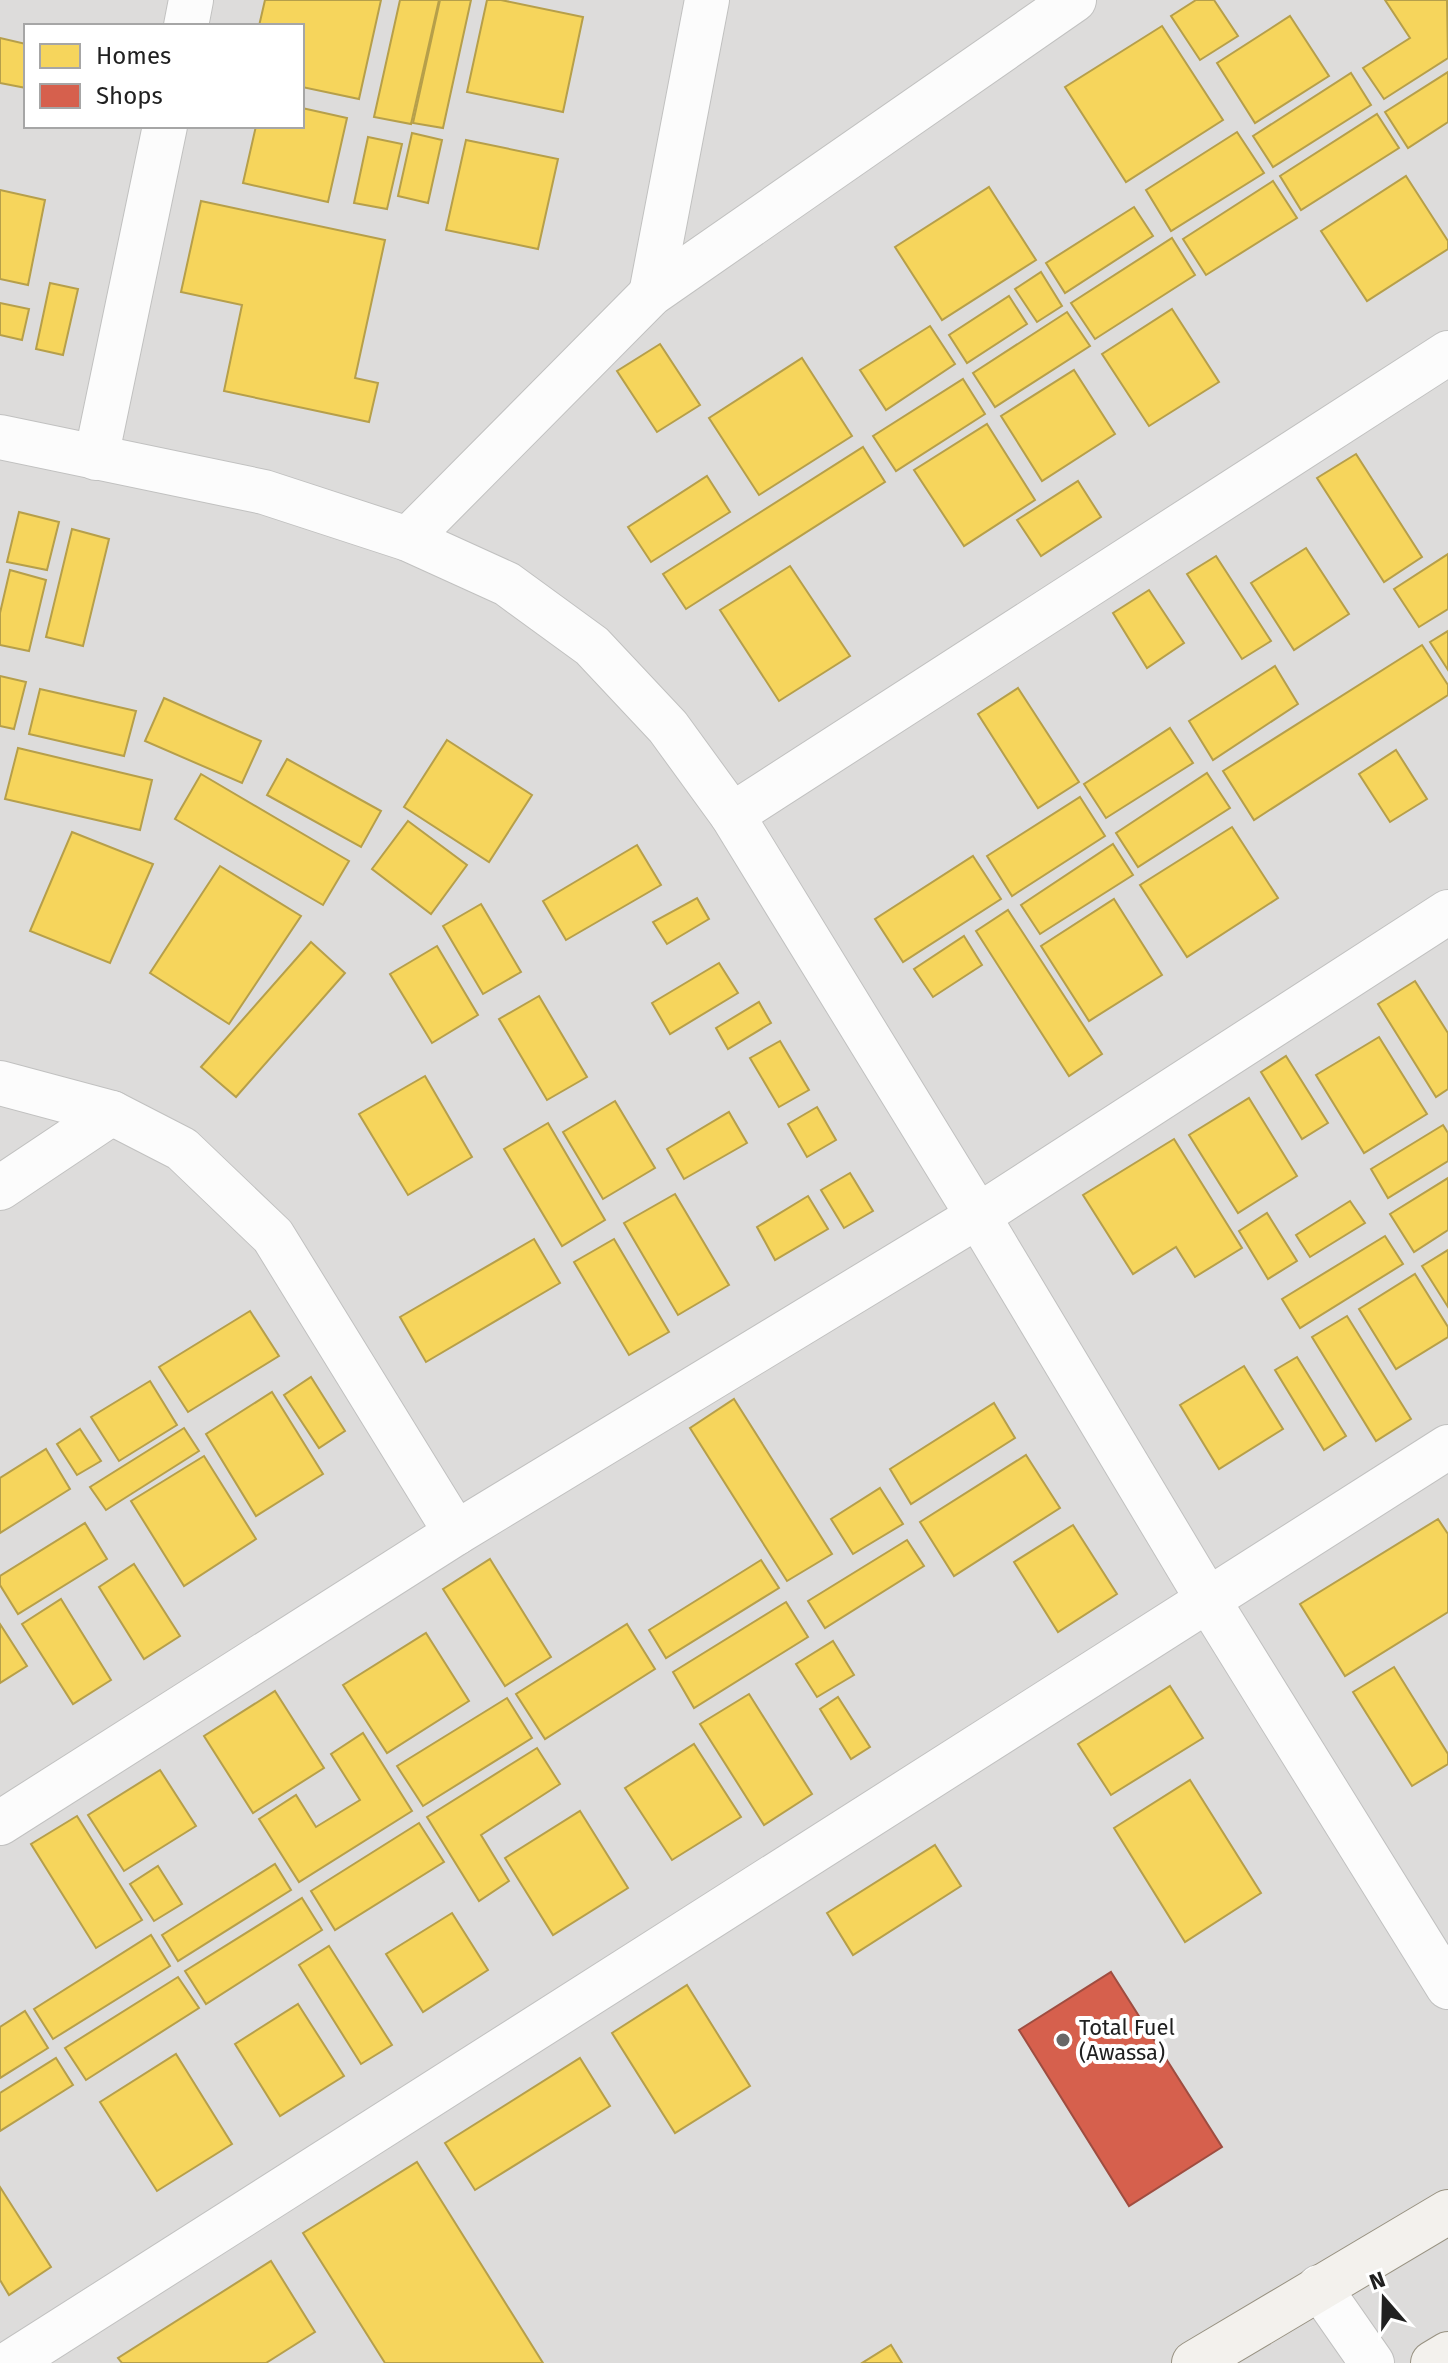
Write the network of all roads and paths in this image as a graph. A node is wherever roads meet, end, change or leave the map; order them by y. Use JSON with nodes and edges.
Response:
{"nodes":[{"id":1,"x":191,"y":0,"type":"edge"},
{"id":2,"x":707,"y":0,"type":"edge"},
{"id":3,"x":1074,"y":0,"type":"edge"},
{"id":4,"x":186,"y":24,"type":"edge"},
{"id":5,"x":165,"y":128,"type":"edge"},
{"id":6,"x":651,"y":294,"type":"junction"},
{"id":7,"x":1448,"y":353,"type":"edge"},
{"id":8,"x":0,"y":437,"type":"edge"},
{"id":9,"x":96,"y":458,"type":"junction"},
{"id":10,"x":408,"y":539,"type":"junction"},
{"id":11,"x":732,"y":815,"type":"junction"},
{"id":12,"x":1448,"y":912,"type":"edge"},
{"id":13,"x":0,"y":1083,"type":"edge"},
{"id":14,"x":112,"y":1113,"type":"junction"},
{"id":15,"x":0,"y":1188,"type":"edge"},
{"id":16,"x":978,"y":1216,"type":"junction"},
{"id":17,"x":1448,"y":1447,"type":"edge"},
{"id":18,"x":456,"y":1533,"type":"junction"},
{"id":19,"x":1208,"y":1600,"type":"junction"},
{"id":20,"x":0,"y":1823,"type":"edge"},
{"id":21,"x":1448,"y":1987,"type":"edge"},
{"id":22,"x":1448,"y":2212,"type":"edge"},
{"id":23,"x":1319,"y":2287,"type":"junction"},
{"id":24,"x":1448,"y":2354,"type":"edge"},
{"id":25,"x":10,"y":2363,"type":"edge"},
{"id":26,"x":1194,"y":2363,"type":"edge"},
{"id":27,"x":1372,"y":2363,"type":"edge"},
{"id":28,"x":1433,"y":2363,"type":"edge"}],
"edges":[{"from":1,"to":4,"type":"street"},
{"from":2,"to":6,"type":"street"},
{"from":3,"to":6,"type":"street"},
{"from":5,"to":9,"type":"street"},
{"from":6,"to":10,"type":"street"},
{"from":7,"to":11,"type":"street"},
{"from":8,"to":9,"type":"street"},
{"from":9,"to":10,"type":"street"},
{"from":10,"to":11,"type":"street"},
{"from":11,"to":16,"type":"street"},
{"from":12,"to":16,"type":"street"},
{"from":13,"to":14,"type":"street"},
{"from":14,"to":15,"type":"street"},
{"from":14,"to":18,"type":"street"},
{"from":16,"to":18,"type":"street"},
{"from":16,"to":19,"type":"street"},
{"from":17,"to":19,"type":"street"},
{"from":18,"to":20,"type":"street"},
{"from":19,"to":21,"type":"street"},
{"from":19,"to":25,"type":"street"},
{"from":22,"to":23,"type":"main road"},
{"from":23,"to":26,"type":"main road"},
{"from":23,"to":27,"type":"street"},
{"from":24,"to":28,"type":"main road"}]}
